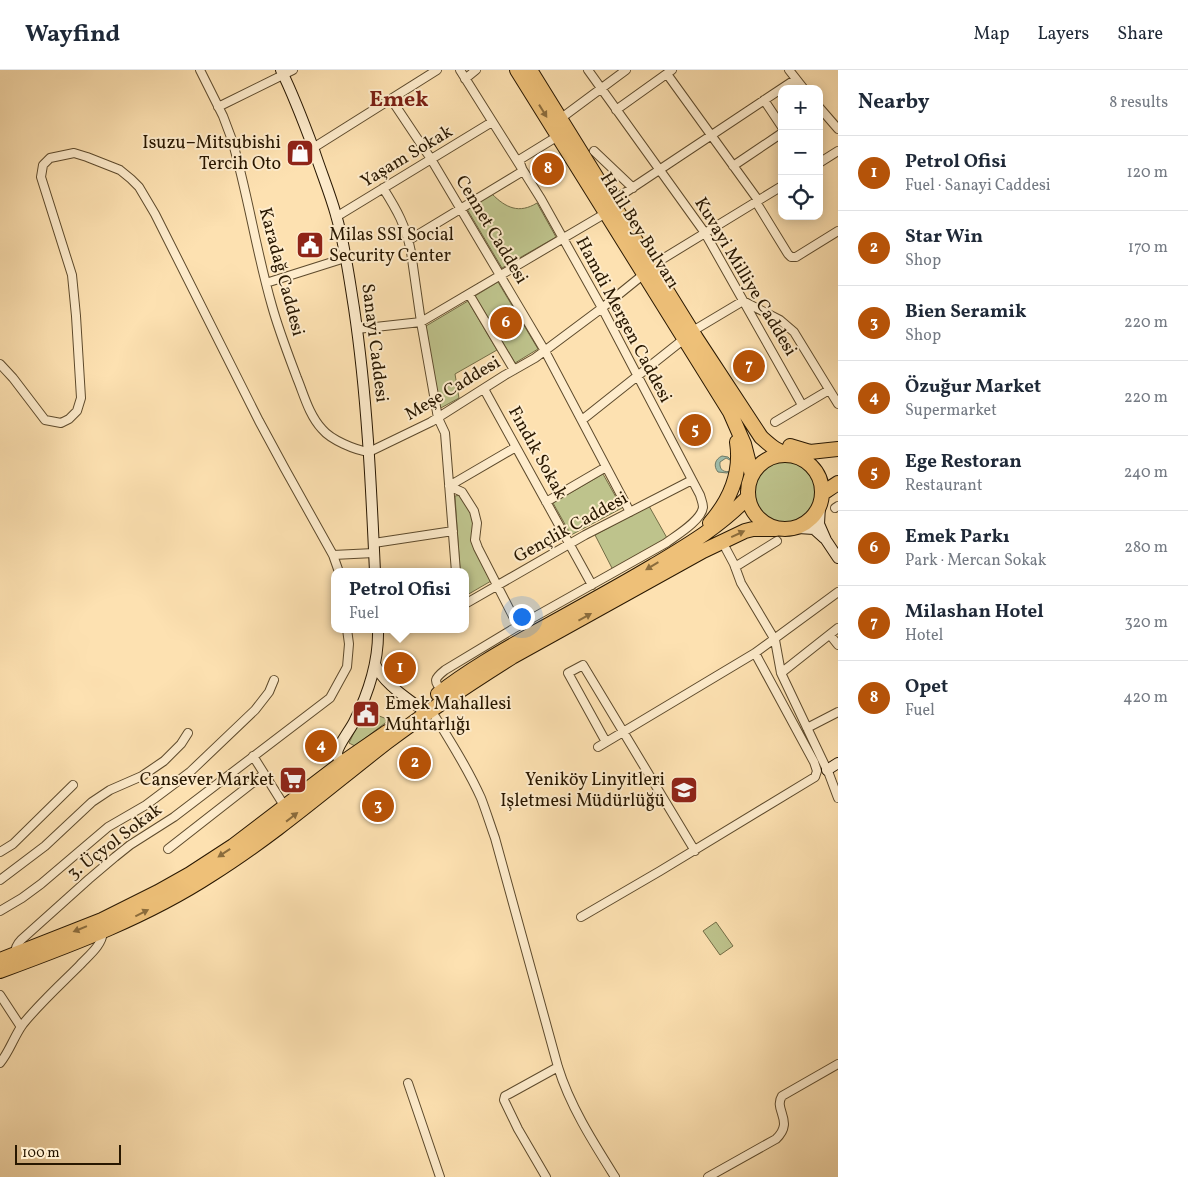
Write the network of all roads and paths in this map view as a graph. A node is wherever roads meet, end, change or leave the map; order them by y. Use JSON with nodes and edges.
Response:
{"nodes":[{"id":1,"x":200,"y":70,"type":"edge"},
{"id":2,"x":293,"y":70,"type":"edge"},
{"id":3,"x":437,"y":70,"type":"edge"},
{"id":4,"x":460,"y":70,"type":"edge"},
{"id":5,"x":476,"y":70,"type":"edge"},
{"id":6,"x":517,"y":70,"type":"edge"},
{"id":7,"x":530,"y":70,"type":"edge"},
{"id":8,"x":588,"y":70,"type":"edge"},
{"id":9,"x":626,"y":70,"type":"edge"},
{"id":10,"x":789,"y":70,"type":"edge"},
{"id":11,"x":669,"y":72,"type":"edge"},
{"id":12,"x":282,"y":73,"type":"edge"},
{"id":13,"x":465,"y":79,"type":"junction"},
{"id":14,"x":796,"y":79,"type":"junction"},
{"id":15,"x":801,"y":85,"type":"edge"},
{"id":16,"x":601,"y":89,"type":"junction"},
{"id":17,"x":391,"y":99,"type":"junction"},
{"id":18,"x":764,"y":100,"type":"junction"},
{"id":19,"x":218,"y":107,"type":"junction"},
{"id":20,"x":616,"y":110,"type":"junction"},
{"id":21,"x":823,"y":112,"type":"edge"},
{"id":22,"x":560,"y":119,"type":"junction"},
{"id":23,"x":778,"y":121,"type":"edge"},
{"id":24,"x":492,"y":122,"type":"junction"},
{"id":25,"x":838,"y":129,"type":"edge"},
{"id":26,"x":558,"y":136,"type":"junction"},
{"id":27,"x":711,"y":136,"type":"junction"},
{"id":28,"x":778,"y":136,"type":"edge"},
{"id":29,"x":313,"y":148,"type":"junction"},
{"id":30,"x":594,"y":151,"type":"dead end"},
{"id":31,"x":838,"y":151,"type":"edge"},
{"id":32,"x":431,"y":159,"type":"junction"},
{"id":33,"x":823,"y":160,"type":"edge"},
{"id":34,"x":733,"y":166,"type":"junction"},
{"id":35,"x":660,"y":170,"type":"junction"},
{"id":36,"x":523,"y":171,"type":"junction"},
{"id":37,"x":383,"y":188,"type":"junction"},
{"id":38,"x":633,"y":188,"type":"junction"},
{"id":39,"x":778,"y":188,"type":"edge"},
{"id":40,"x":757,"y":201,"type":"junction"},
{"id":41,"x":609,"y":208,"type":"junction"},
{"id":42,"x":461,"y":209,"type":"junction"},
{"id":43,"x":336,"y":217,"type":"junction"},
{"id":44,"x":838,"y":231,"type":"edge"},
{"id":45,"x":705,"y":233,"type":"junction"},
{"id":46,"x":563,"y":239,"type":"junction"},
{"id":47,"x":409,"y":240,"type":"junction"},
{"id":48,"x":345,"y":258,"type":"junction"},
{"id":49,"x":648,"y":270,"type":"junction"},
{"id":50,"x":500,"y":275,"type":"junction"},
{"id":51,"x":266,"y":283,"type":"junction"},
{"id":52,"x":469,"y":294,"type":"junction"},
{"id":53,"x":743,"y":301,"type":"junction"},
{"id":54,"x":602,"y":308,"type":"junction"},
{"id":55,"x":421,"y":322,"type":"junction"},
{"id":56,"x":357,"y":329,"type":"junction"},
{"id":57,"x":688,"y":335,"type":"junction"},
{"id":58,"x":545,"y":351,"type":"junction"},
{"id":59,"x":0,"y":364,"type":"edge"},
{"id":60,"x":514,"y":370,"type":"junction"},
{"id":61,"x":637,"y":376,"type":"junction"},
{"id":62,"x":484,"y":389,"type":"junction"},
{"id":63,"x":829,"y":390,"type":"junction"},
{"id":64,"x":838,"y":404,"type":"edge"},
{"id":65,"x":802,"y":405,"type":"junction"},
{"id":66,"x":736,"y":410,"type":"junction"},
{"id":67,"x":438,"y":418,"type":"junction"},
{"id":68,"x":582,"y":420,"type":"junction"},
{"id":69,"x":775,"y":422,"type":"dead end"},
{"id":70,"x":516,"y":447,"type":"junction"},
{"id":71,"x":838,"y":449,"type":"edge"},
{"id":72,"x":369,"y":452,"type":"junction"},
{"id":73,"x":838,"y":454,"type":"edge"},
{"id":74,"x":795,"y":457,"type":"junction"},
{"id":75,"x":606,"y":467,"type":"junction"},
{"id":76,"x":752,"y":475,"type":"junction"},
{"id":77,"x":692,"y":480,"type":"junction"},
{"id":78,"x":838,"y":483,"type":"edge"},
{"id":79,"x":449,"y":486,"type":"junction"},
{"id":80,"x":748,"y":497,"type":"junction"},
{"id":81,"x":822,"y":499,"type":"junction"},
{"id":82,"x":546,"y":502,"type":"junction"},
{"id":83,"x":630,"y":512,"type":"junction"},
{"id":84,"x":798,"y":528,"type":"junction"},
{"id":85,"x":452,"y":531,"type":"junction"},
{"id":86,"x":776,"y":535,"type":"junction"},
{"id":87,"x":826,"y":540,"type":"junction"},
{"id":88,"x":570,"y":544,"type":"junction"},
{"id":89,"x":698,"y":546,"type":"junction"},
{"id":90,"x":374,"y":548,"type":"junction"},
{"id":91,"x":726,"y":549,"type":"dead end"},
{"id":92,"x":333,"y":555,"type":"junction"},
{"id":93,"x":838,"y":558,"type":"edge"},
{"id":94,"x":735,"y":567,"type":"junction"},
{"id":95,"x":338,"y":568,"type":"edge"},
{"id":96,"x":375,"y":568,"type":"edge"},
{"id":97,"x":456,"y":568,"type":"edge"},
{"id":98,"x":592,"y":585,"type":"junction"},
{"id":99,"x":497,"y":586,"type":"junction"},
{"id":100,"x":838,"y":592,"type":"edge"},
{"id":101,"x":469,"y":602,"type":"edge"},
{"id":102,"x":518,"y":626,"type":"junction"},
{"id":103,"x":838,"y":628,"type":"edge"},
{"id":104,"x":348,"y":633,"type":"edge"},
{"id":105,"x":378,"y":633,"type":"edge"},
{"id":106,"x":830,"y":635,"type":"junction"},
{"id":107,"x":774,"y":640,"type":"junction"},
{"id":108,"x":838,"y":645,"type":"edge"},
{"id":109,"x":755,"y":654,"type":"junction"},
{"id":110,"x":375,"y":664,"type":"junction"},
{"id":111,"x":782,"y":674,"type":"junction"},
{"id":112,"x":274,"y":680,"type":"dead end"},
{"id":113,"x":443,"y":691,"type":"junction"},
{"id":114,"x":425,"y":709,"type":"junction"},
{"id":115,"x":838,"y":712,"type":"edge"},
{"id":116,"x":807,"y":728,"type":"junction"},
{"id":117,"x":624,"y":732,"type":"junction"},
{"id":118,"x":188,"y":733,"type":"dead end"},
{"id":119,"x":606,"y":742,"type":"junction"},
{"id":120,"x":598,"y":748,"type":"dead end"},
{"id":121,"x":252,"y":756,"type":"junction"},
{"id":122,"x":342,"y":763,"type":"junction"},
{"id":123,"x":838,"y":763,"type":"edge"},
{"id":124,"x":827,"y":770,"type":"junction"},
{"id":125,"x":264,"y":774,"type":"junction"},
{"id":126,"x":73,"y":785,"type":"dead end"},
{"id":127,"x":838,"y":798,"type":"edge"},
{"id":128,"x":285,"y":807,"type":"junction"},
{"id":129,"x":168,"y":849,"type":"dead end"},
{"id":130,"x":695,"y":851,"type":"junction"},
{"id":131,"x":0,"y":852,"type":"edge"},
{"id":132,"x":0,"y":880,"type":"edge"},
{"id":133,"x":0,"y":912,"type":"edge"},
{"id":134,"x":581,"y":917,"type":"dead end"},
{"id":135,"x":103,"y":932,"type":"junction"},
{"id":136,"x":15,"y":954,"type":"junction"},
{"id":137,"x":0,"y":960,"type":"edge"},
{"id":138,"x":0,"y":972,"type":"edge"},
{"id":139,"x":0,"y":995,"type":"edge"},
{"id":140,"x":21,"y":1027,"type":"junction"},
{"id":141,"x":3,"y":1056,"type":"edge"},
{"id":142,"x":0,"y":1063,"type":"edge"},
{"id":143,"x":838,"y":1064,"type":"edge"},
{"id":144,"x":558,"y":1066,"type":"junction"},
{"id":145,"x":408,"y":1084,"type":"dead end"},
{"id":146,"x":440,"y":1177,"type":"edge"},
{"id":147,"x":546,"y":1177,"type":"edge"},
{"id":148,"x":615,"y":1177,"type":"edge"},
{"id":149,"x":708,"y":1177,"type":"edge"}],
"edges":[{"from":1,"to":19,"type":"street","name":"Karadağ Caddesi"},
{"from":2,"to":12,"type":"street"},
{"from":3,"to":17,"type":"street"},
{"from":4,"to":13,"type":"street","name":"Hamdi Mergen Caddesi"},
{"from":5,"to":13,"type":"street"},
{"from":6,"to":26,"type":"highway","name":"Halil Bey Bulvarı","one_way":true},
{"from":7,"to":22,"type":"highway","name":"Halil Bey Bulvarı"},
{"from":8,"to":16,"type":"street","name":"Kuvayi Milliye Caddesi"},
{"from":9,"to":16,"type":"street"},
{"from":10,"to":14,"type":"street"},
{"from":11,"to":20,"type":"street"},
{"from":11,"to":27,"type":"street"},
{"from":12,"to":19,"type":"street"},
{"from":12,"to":29,"type":"street","name":"Sanayi Caddesi"},
{"from":13,"to":24,"type":"street","name":"Hamdi Mergen Caddesi"},
{"from":14,"to":15,"type":"street"},
{"from":14,"to":18,"type":"street"},
{"from":16,"to":20,"type":"street","name":"Kuvayi Milliye Caddesi"},
{"from":16,"to":22,"type":"street"},
{"from":17,"to":29,"type":"street"},
{"from":17,"to":32,"type":"street","name":"Cennet Caddesi"},
{"from":18,"to":23,"type":"street"},
{"from":18,"to":27,"type":"street"},
{"from":19,"to":51,"type":"street","name":"Karadağ Caddesi"},
{"from":20,"to":35,"type":"street","name":"Kuvayi Milliye Caddesi"},
{"from":21,"to":25,"type":"street"},
{"from":22,"to":41,"type":"highway","name":"Halil Bey Bulvarı"},
{"from":24,"to":32,"type":"street","name":"Yaşam Sokak"},
{"from":24,"to":36,"type":"street","name":"Hamdi Mergen Caddesi"},
{"from":26,"to":36,"type":"street"},
{"from":26,"to":41,"type":"highway","name":"Halil Bey Bulvarı"},
{"from":27,"to":34,"type":"street"},
{"from":27,"to":35,"type":"street"},
{"from":28,"to":34,"type":"street"},
{"from":29,"to":43,"type":"street","name":"Sanayi Caddesi"},
{"from":30,"to":38,"type":"street","name":"Halil Bey Bulvarı"},
{"from":31,"to":33,"type":"street"},
{"from":32,"to":37,"type":"street","name":"Yaşam Sokak"},
{"from":32,"to":42,"type":"street","name":"Cennet Caddesi"},
{"from":34,"to":40,"type":"street"},
{"from":35,"to":38,"type":"street"},
{"from":35,"to":45,"type":"street","name":"Kuvayi Milliye Caddesi"},
{"from":36,"to":42,"type":"street"},
{"from":36,"to":46,"type":"street","name":"Hamdi Mergen Caddesi"},
{"from":37,"to":43,"type":"street","name":"Yaşam Sokak"},
{"from":37,"to":47,"type":"street"},
{"from":38,"to":41,"type":"street"},
{"from":39,"to":40,"type":"street","name":"Meşe Caddesi"},
{"from":40,"to":44,"type":"street"},
{"from":40,"to":45,"type":"street","name":"Meşe Caddesi"},
{"from":41,"to":46,"type":"street"},
{"from":41,"to":49,"type":"highway","name":"Halil Bey Bulvarı"},
{"from":42,"to":47,"type":"street"},
{"from":42,"to":50,"type":"street","name":"Cennet Caddesi"},
{"from":43,"to":48,"type":"street","name":"Sanayi Caddesi"},
{"from":45,"to":49,"type":"street","name":"Meşe Caddesi"},
{"from":45,"to":53,"type":"street","name":"Kuvayi Milliye Caddesi"},
{"from":46,"to":50,"type":"street"},
{"from":46,"to":54,"type":"street","name":"Hamdi Mergen Caddesi"},
{"from":47,"to":55,"type":"street"},
{"from":48,"to":51,"type":"street"},
{"from":48,"to":56,"type":"street","name":"Sanayi Caddesi"},
{"from":49,"to":54,"type":"street","name":"Meşe Caddesi"},
{"from":49,"to":57,"type":"highway","name":"Halil Bey Bulvarı"},
{"from":50,"to":52,"type":"street"},
{"from":50,"to":58,"type":"street","name":"Cennet Caddesi"},
{"from":51,"to":72,"type":"street","name":"Karadağ Caddesi"},
{"from":52,"to":55,"type":"street"},
{"from":52,"to":60,"type":"street"},
{"from":53,"to":57,"type":"street"},
{"from":53,"to":63,"type":"street"},
{"from":53,"to":65,"type":"street","name":"Kuvayi Milliye Caddesi"},
{"from":54,"to":58,"type":"street","name":"Meşe Caddesi"},
{"from":54,"to":61,"type":"street","name":"Hamdi Mergen Caddesi"},
{"from":55,"to":56,"type":"street"},
{"from":55,"to":67,"type":"street"},
{"from":56,"to":72,"type":"street","name":"Sanayi Caddesi"},
{"from":57,"to":61,"type":"street"},
{"from":57,"to":66,"type":"highway","name":"Halil Bey Bulvarı"},
{"from":58,"to":60,"type":"street","name":"Meşe Caddesi"},
{"from":58,"to":68,"type":"street","name":"Cennet Caddesi"},
{"from":59,"to":92,"type":"street"},
{"from":60,"to":62,"type":"street","name":"Meşe Caddesi"},
{"from":61,"to":68,"type":"street"},
{"from":61,"to":77,"type":"street","name":"Hamdi Mergen Caddesi"},
{"from":62,"to":67,"type":"street","name":"Meşe Caddesi"},
{"from":62,"to":70,"type":"street","name":"Fındık Sokak"},
{"from":63,"to":64,"type":"street"},
{"from":63,"to":65,"type":"street"},
{"from":65,"to":69,"type":"street"},
{"from":66,"to":71,"type":"highway"},
{"from":66,"to":74,"type":"highway"},
{"from":66,"to":76,"type":"highway"},
{"from":66,"to":89,"type":"highway"},
{"from":67,"to":72,"type":"street","name":"Meşe Caddesi"},
{"from":67,"to":79,"type":"street"},
{"from":68,"to":75,"type":"street","name":"Cennet Caddesi"},
{"from":70,"to":79,"type":"street"},
{"from":70,"to":82,"type":"street","name":"Fındık Sokak"},
{"from":72,"to":90,"type":"street","name":"Sanayi Caddesi"},
{"from":73,"to":74,"type":"highway"},
{"from":74,"to":76,"type":"highway"},
{"from":74,"to":81,"type":"highway"},
{"from":75,"to":82,"type":"street"},
{"from":75,"to":83,"type":"street","name":"Cennet Caddesi"},
{"from":76,"to":80,"type":"highway"},
{"from":77,"to":83,"type":"street","name":"Gençlik Caddesi"},
{"from":77,"to":98,"type":"street","name":"Hamdi Mergen Caddesi"},
{"from":78,"to":81,"type":"highway"},
{"from":79,"to":85,"type":"street"},
{"from":79,"to":99,"type":"street"},
{"from":80,"to":86,"type":"highway"},
{"from":80,"to":89,"type":"highway"},
{"from":81,"to":84,"type":"highway"},
{"from":81,"to":87,"type":"street"},
{"from":82,"to":88,"type":"street","name":"Fındık Sokak"},
{"from":83,"to":88,"type":"street","name":"Gençlik Caddesi"},
{"from":84,"to":86,"type":"highway"},
{"from":84,"to":87,"type":"street"},
{"from":85,"to":90,"type":"street"},
{"from":85,"to":97,"type":"street"},
{"from":89,"to":86,"type":"highway","one_way":true},
{"from":86,"to":94,"type":"street"},
{"from":87,"to":93,"type":"street"},
{"from":88,"to":98,"type":"street","name":"Fındık Sokak"},
{"from":88,"to":99,"type":"street","name":"Gençlik Caddesi"},
{"from":89,"to":113,"type":"highway","one_way":true},
{"from":114,"to":89,"type":"highway","one_way":true},
{"from":90,"to":92,"type":"street"},
{"from":90,"to":96,"type":"street","name":"Sanayi Caddesi"},
{"from":91,"to":94,"type":"street"},
{"from":92,"to":95,"type":"street"},
{"from":94,"to":107,"type":"street"},
{"from":98,"to":102,"type":"street","name":"Hamdi Mergen Caddesi"},
{"from":99,"to":101,"type":"street","name":"Gençlik Caddesi"},
{"from":99,"to":102,"type":"street"},
{"from":100,"to":107,"type":"street"},
{"from":102,"to":113,"type":"street","name":"Hamdi Mergen Caddesi"},
{"from":103,"to":106,"type":"street"},
{"from":104,"to":121,"type":"street","name":"3. Üçyol Sokak"},
{"from":105,"to":110,"type":"street"},
{"from":106,"to":108,"type":"street"},
{"from":106,"to":111,"type":"street"},
{"from":107,"to":109,"type":"street"},
{"from":107,"to":111,"type":"street"},
{"from":109,"to":117,"type":"street"},
{"from":109,"to":130,"type":"street"},
{"from":110,"to":114,"type":"street"},
{"from":110,"to":122,"type":"street"},
{"from":111,"to":116,"type":"street"},
{"from":112,"to":133,"type":"street"},
{"from":113,"to":114,"type":"highway"},
{"from":114,"to":122,"type":"highway"},
{"from":135,"to":114,"type":"highway","one_way":true},
{"from":114,"to":144,"type":"street"},
{"from":115,"to":116,"type":"street"},
{"from":116,"to":124,"type":"street"},
{"from":117,"to":119,"type":"street"},
{"from":117,"to":119,"type":"street"},
{"from":117,"to":130,"type":"street"},
{"from":118,"to":132,"type":"street"},
{"from":119,"to":120,"type":"street"},
{"from":121,"to":125,"type":"street"},
{"from":121,"to":136,"type":"street","name":"3. Üçyol Sokak"},
{"from":122,"to":128,"type":"highway"},
{"from":123,"to":124,"type":"street"},
{"from":124,"to":127,"type":"street"},
{"from":125,"to":128,"type":"street"},
{"from":125,"to":129,"type":"street"},
{"from":126,"to":131,"type":"street"},
{"from":128,"to":136,"type":"highway","one_way":true},
{"from":130,"to":134,"type":"street"},
{"from":135,"to":138,"type":"highway"},
{"from":135,"to":140,"type":"street"},
{"from":136,"to":137,"type":"highway"},
{"from":139,"to":140,"type":"street"},
{"from":140,"to":141,"type":"street"},
{"from":141,"to":142,"type":"street"},
{"from":143,"to":149,"type":"street"},
{"from":144,"to":147,"type":"street"},
{"from":144,"to":148,"type":"street"},
{"from":145,"to":146,"type":"street"}]}
